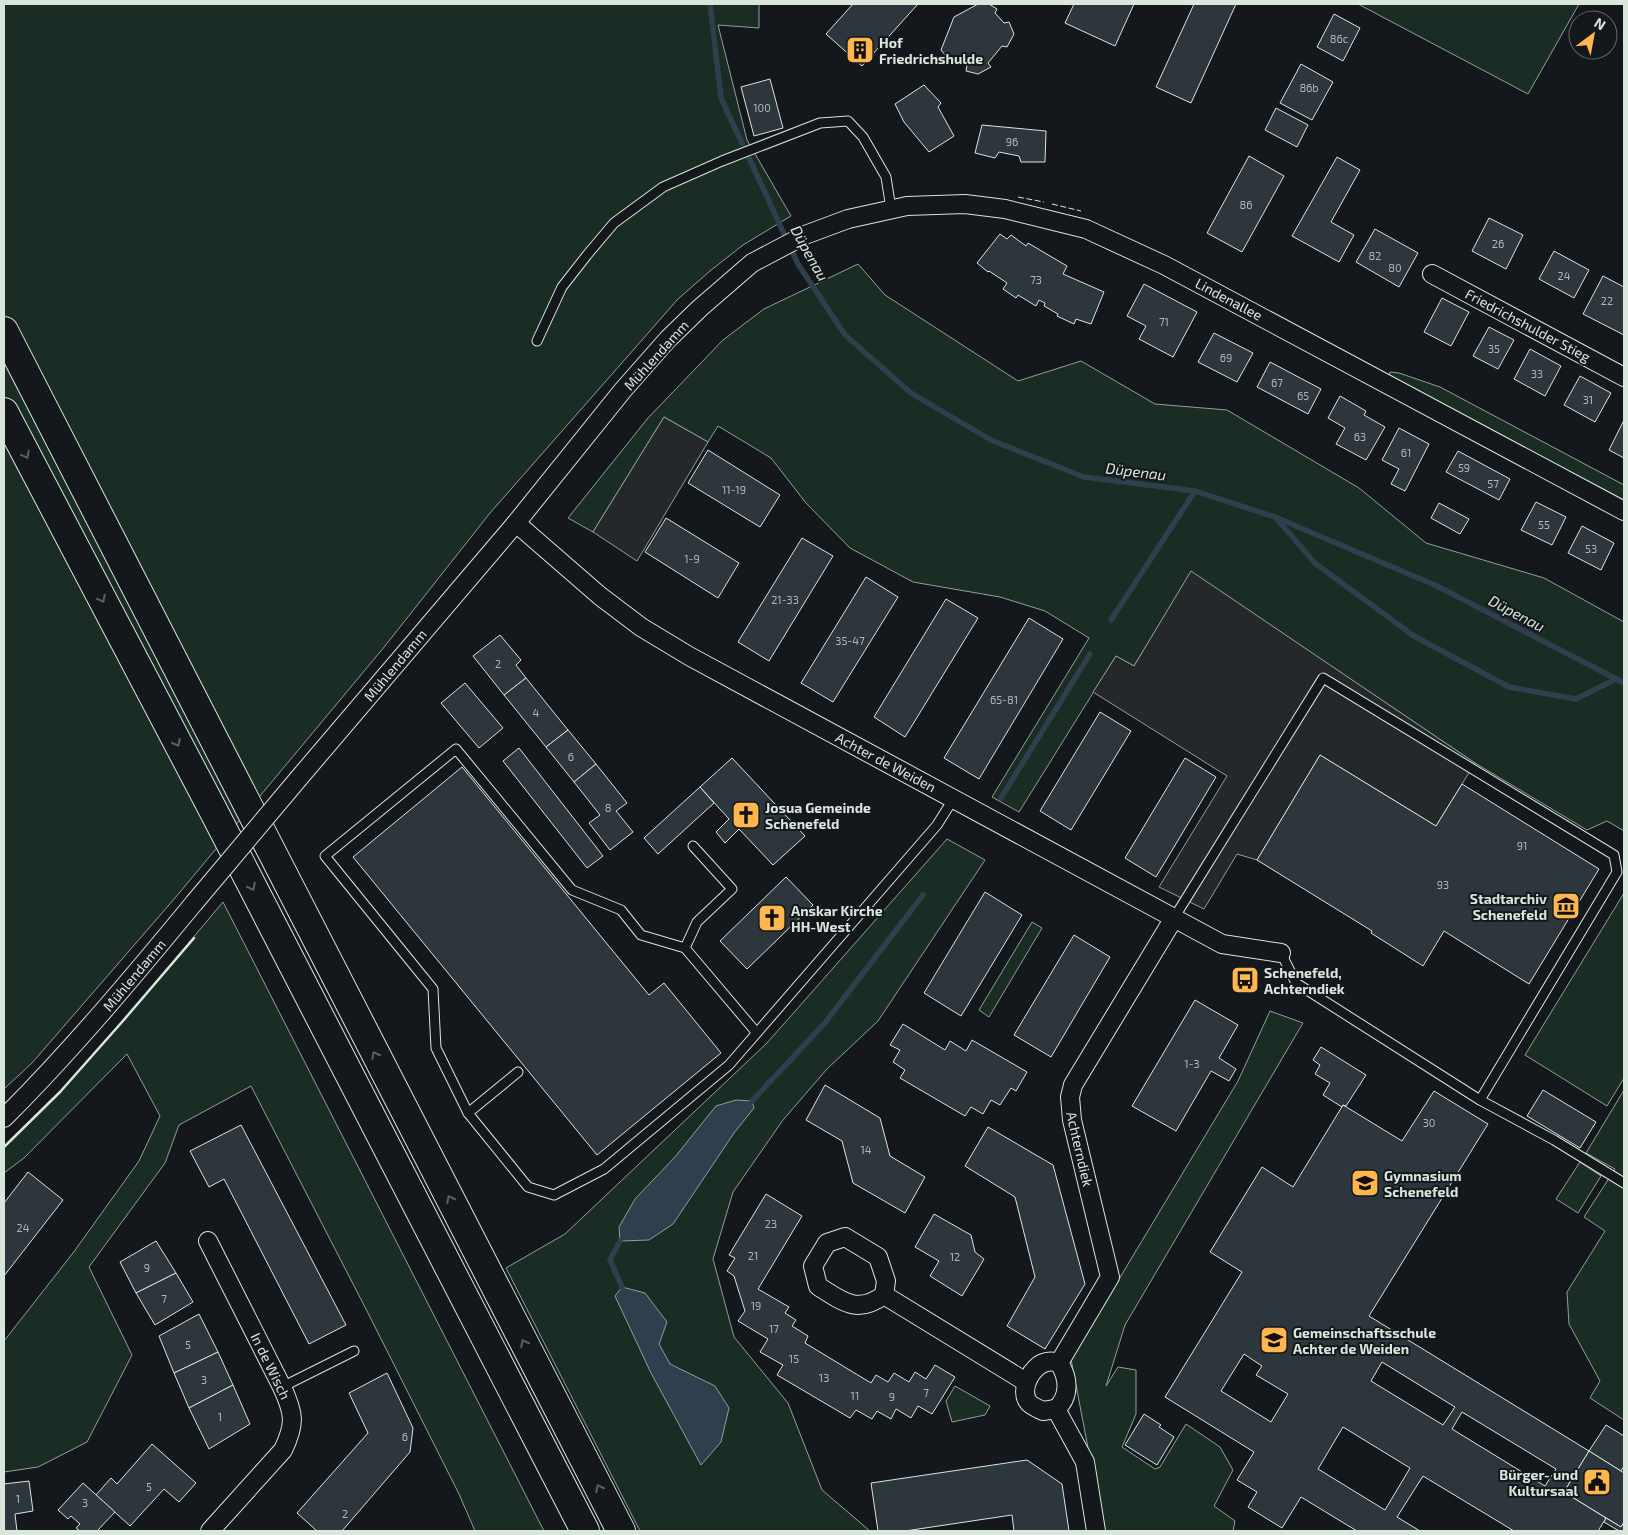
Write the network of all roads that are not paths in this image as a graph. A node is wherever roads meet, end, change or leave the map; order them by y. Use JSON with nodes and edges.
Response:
{"nodes":[{"id":1,"x":891,"y":209,"type":"junction"},
{"id":2,"x":805,"y":236,"type":"joint"},
{"id":3,"x":1432,"y":274,"type":"dead end"},
{"id":4,"x":4,"y":331,"type":"edge"},
{"id":5,"x":537,"y":341,"type":"dead end"},
{"id":6,"x":1624,"y":376,"type":"edge"},
{"id":7,"x":4,"y":412,"type":"edge"},
{"id":8,"x":1624,"y":511,"type":"edge"},
{"id":9,"x":516,"y":523,"type":"junction"},
{"id":10,"x":954,"y":798,"type":"junction"},
{"id":11,"x":693,"y":846,"type":"dead end"},
{"id":12,"x":1174,"y":918,"type":"junction"},
{"id":13,"x":686,"y":948,"type":"junction"},
{"id":14,"x":1281,"y":953,"type":"joint"},
{"id":15,"x":756,"y":1032,"type":"junction"},
{"id":16,"x":518,"y":1072,"type":"dead end"},
{"id":17,"x":1480,"y":1100,"type":"junction"},
{"id":18,"x":468,"y":1113,"type":"junction"},
{"id":19,"x":4,"y":1118,"type":"edge"},
{"id":20,"x":1624,"y":1183,"type":"edge"},
{"id":21,"x":208,"y":1241,"type":"dead end"},
{"id":22,"x":884,"y":1295,"type":"dead end"},
{"id":23,"x":354,"y":1351,"type":"dead end"},
{"id":24,"x":1060,"y":1363,"type":"junction"},
{"id":25,"x":1026,"y":1382,"type":"junction"},
{"id":26,"x":282,"y":1387,"type":"junction"},
{"id":27,"x":1056,"y":1409,"type":"junction"},
{"id":28,"x":210,"y":1531,"type":"edge"},
{"id":29,"x":585,"y":1531,"type":"edge"},
{"id":30,"x":621,"y":1531,"type":"edge"},
{"id":31,"x":1096,"y":1531,"type":"edge"}],
"edges":[{"from":1,"to":2,"type":"street","name":"Lindenallee"},
{"from":1,"to":5,"type":"lane"},
{"from":1,"to":8,"type":"street","name":"Lindenallee"},
{"from":2,"to":9,"type":"street","name":"Mühlendamm"},
{"from":3,"to":6,"type":"street","name":"Friedrichshulder Stieg"},
{"from":30,"to":4,"type":"highway","one_way":true},
{"from":7,"to":29,"type":"highway","one_way":true},
{"from":9,"to":10,"type":"street","name":"Achter de Weiden"},
{"from":9,"to":19,"type":"street","name":"Mühlendamm","bridge":true},
{"from":10,"to":12,"type":"street","name":"Achter de Weiden"},
{"from":10,"to":15,"type":"lane"},
{"from":11,"to":13,"type":"lane"},
{"from":12,"to":14,"type":"street","name":"Achter de Weiden"},
{"from":12,"to":17,"type":"lane"},
{"from":12,"to":24,"type":"street","name":"Achterndiek"},
{"from":13,"to":15,"type":"lane"},
{"from":13,"to":18,"type":"lane"},
{"from":14,"to":17,"type":"lane"},
{"from":15,"to":18,"type":"lane"},
{"from":16,"to":18,"type":"lane"},
{"from":17,"to":20,"type":"lane"},
{"from":21,"to":26,"type":"street","name":"In de Wisch"},
{"from":22,"to":25,"type":"street"},
{"from":23,"to":26,"type":"lane"},
{"from":24,"to":25,"type":"street"},
{"from":24,"to":27,"type":"street"},
{"from":25,"to":27,"type":"street"},
{"from":26,"to":28,"type":"street","name":"In de Wisch"},
{"from":27,"to":31,"type":"street"}]}
